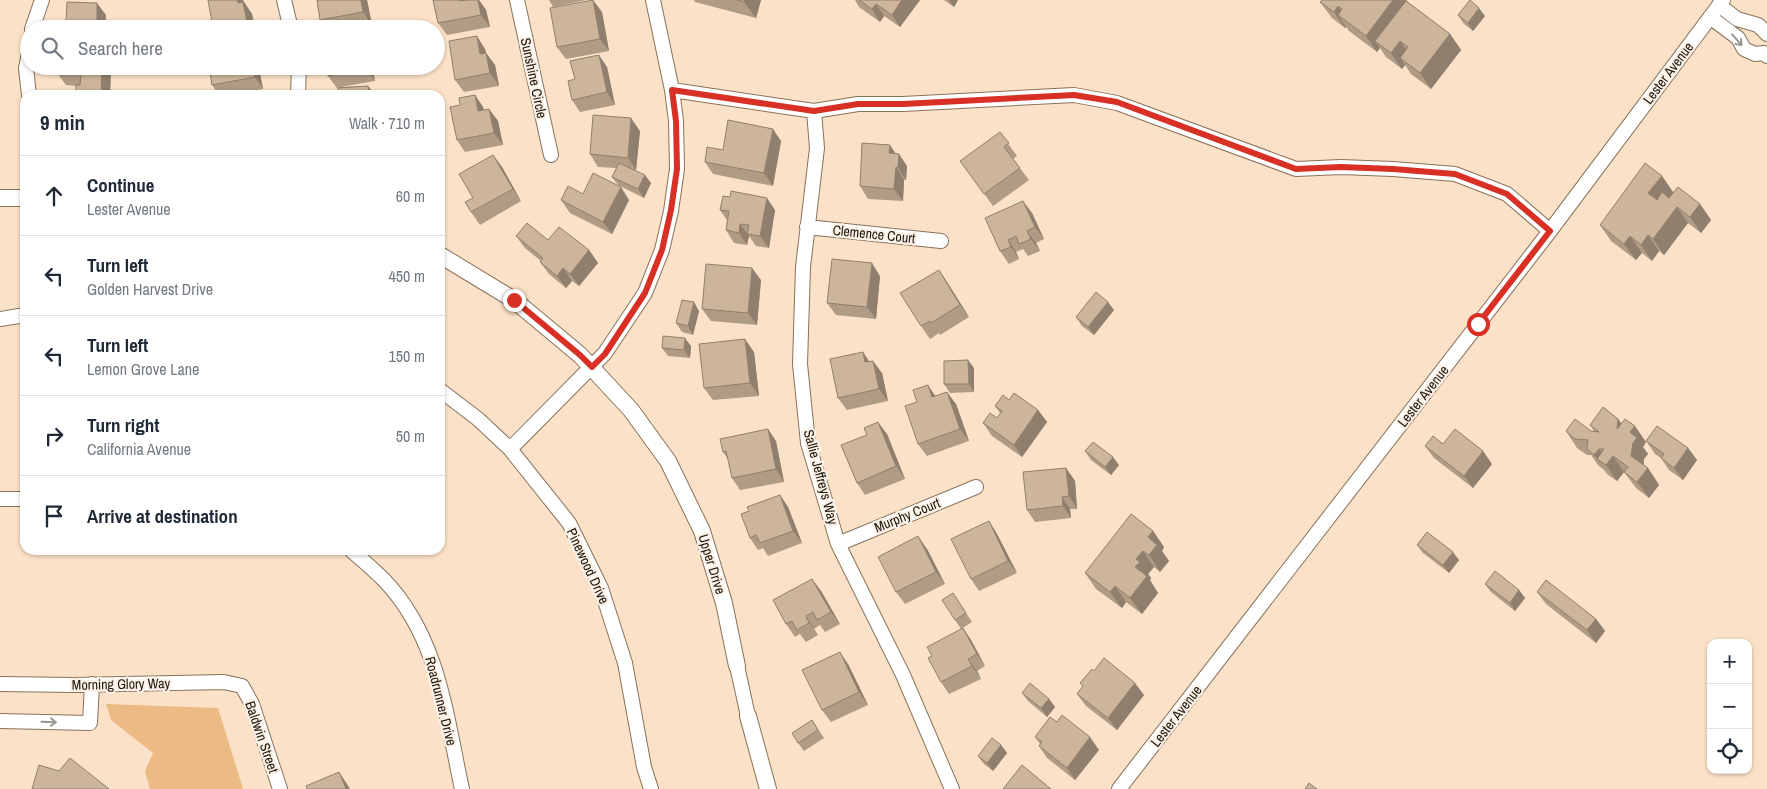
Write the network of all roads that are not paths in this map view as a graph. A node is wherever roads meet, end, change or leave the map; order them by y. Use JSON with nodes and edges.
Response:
{"nodes":[{"id":1,"x":42,"y":0,"type":"edge"},
{"id":2,"x":284,"y":0,"type":"edge"},
{"id":3,"x":517,"y":0,"type":"edge"},
{"id":4,"x":653,"y":0,"type":"edge"},
{"id":5,"x":1721,"y":3,"type":"edge"},
{"id":6,"x":1710,"y":17,"type":"junction"},
{"id":7,"x":35,"y":20,"type":"edge"},
{"id":8,"x":289,"y":20,"type":"edge"},
{"id":9,"x":1767,"y":34,"type":"edge"},
{"id":10,"x":1766,"y":53,"type":"edge"},
{"id":11,"x":27,"y":75,"type":"edge"},
{"id":12,"x":299,"y":75,"type":"edge"},
{"id":13,"x":28,"y":90,"type":"edge"},
{"id":14,"x":298,"y":90,"type":"edge"},
{"id":15,"x":672,"y":90,"type":"junction"},
{"id":16,"x":814,"y":111,"type":"junction"},
{"id":17,"x":551,"y":155,"type":"dead end"},
{"id":18,"x":0,"y":198,"type":"edge"},
{"id":19,"x":20,"y":198,"type":"edge"},
{"id":20,"x":807,"y":227,"type":"junction"},
{"id":21,"x":1550,"y":231,"type":"junction"},
{"id":22,"x":941,"y":241,"type":"dead end"},
{"id":23,"x":445,"y":258,"type":"edge"},
{"id":24,"x":20,"y":316,"type":"edge"},
{"id":25,"x":0,"y":319,"type":"edge"},
{"id":26,"x":592,"y":367,"type":"junction"},
{"id":27,"x":445,"y":394,"type":"edge"},
{"id":28,"x":510,"y":449,"type":"junction"},
{"id":29,"x":976,"y":487,"type":"dead end"},
{"id":30,"x":0,"y":499,"type":"edge"},
{"id":31,"x":20,"y":499,"type":"edge"},
{"id":32,"x":838,"y":544,"type":"junction"},
{"id":33,"x":356,"y":555,"type":"edge"},
{"id":34,"x":737,"y":666,"type":"joint"},
{"id":35,"x":0,"y":684,"type":"edge"},
{"id":36,"x":92,"y":684,"type":"junction"},
{"id":37,"x":242,"y":686,"type":"joint"},
{"id":38,"x":748,"y":716,"type":"joint"},
{"id":39,"x":0,"y":721,"type":"edge"},
{"id":40,"x":280,"y":789,"type":"edge"},
{"id":41,"x":462,"y":789,"type":"edge"},
{"id":42,"x":651,"y":789,"type":"edge"},
{"id":43,"x":768,"y":789,"type":"edge"},
{"id":44,"x":952,"y":789,"type":"edge"},
{"id":45,"x":1120,"y":789,"type":"edge"}],
"edges":[{"from":1,"to":7,"type":"street"},
{"from":2,"to":8,"type":"street"},
{"from":3,"to":17,"type":"street","name":"Sunshine Circle"},
{"from":4,"to":15,"type":"street"},
{"from":5,"to":6,"type":"street","name":"Lester Avenue"},
{"from":5,"to":9,"type":"street"},
{"from":6,"to":10,"type":"street","one_way":true},
{"from":6,"to":21,"type":"street","name":"Lester Avenue"},
{"from":11,"to":13,"type":"street"},
{"from":12,"to":14,"type":"street"},
{"from":15,"to":16,"type":"street"},
{"from":15,"to":26,"type":"street"},
{"from":16,"to":20,"type":"street","name":"Sallie Jeffreys Way"},
{"from":16,"to":21,"type":"street"},
{"from":18,"to":19,"type":"main road"},
{"from":20,"to":22,"type":"street","name":"Clemence Court"},
{"from":20,"to":32,"type":"street","name":"Sallie Jeffreys Way"},
{"from":21,"to":45,"type":"street","name":"Lester Avenue"},
{"from":23,"to":26,"type":"main road","name":"Upper Drive"},
{"from":24,"to":25,"type":"street"},
{"from":26,"to":28,"type":"street"},
{"from":26,"to":34,"type":"main road","name":"Upper Drive"},
{"from":27,"to":28,"type":"street","name":"Pinewood Drive"},
{"from":28,"to":42,"type":"street","name":"Pinewood Drive"},
{"from":29,"to":32,"type":"street","name":"Murphy Court"},
{"from":30,"to":31,"type":"street"},
{"from":32,"to":44,"type":"street","name":"Sallie Jeffreys Way"},
{"from":33,"to":41,"type":"street","name":"Roadrunner Drive"},
{"from":34,"to":38,"type":"street","name":"Upper Drive"},
{"from":35,"to":36,"type":"street","name":"Morning Glory Way"},
{"from":36,"to":37,"type":"street","name":"Morning Glory Way"},
{"from":39,"to":36,"type":"street","one_way":true},
{"from":37,"to":40,"type":"street","name":"Baldwin Street"},
{"from":38,"to":43,"type":"main road","name":"Upper Drive"}]}
